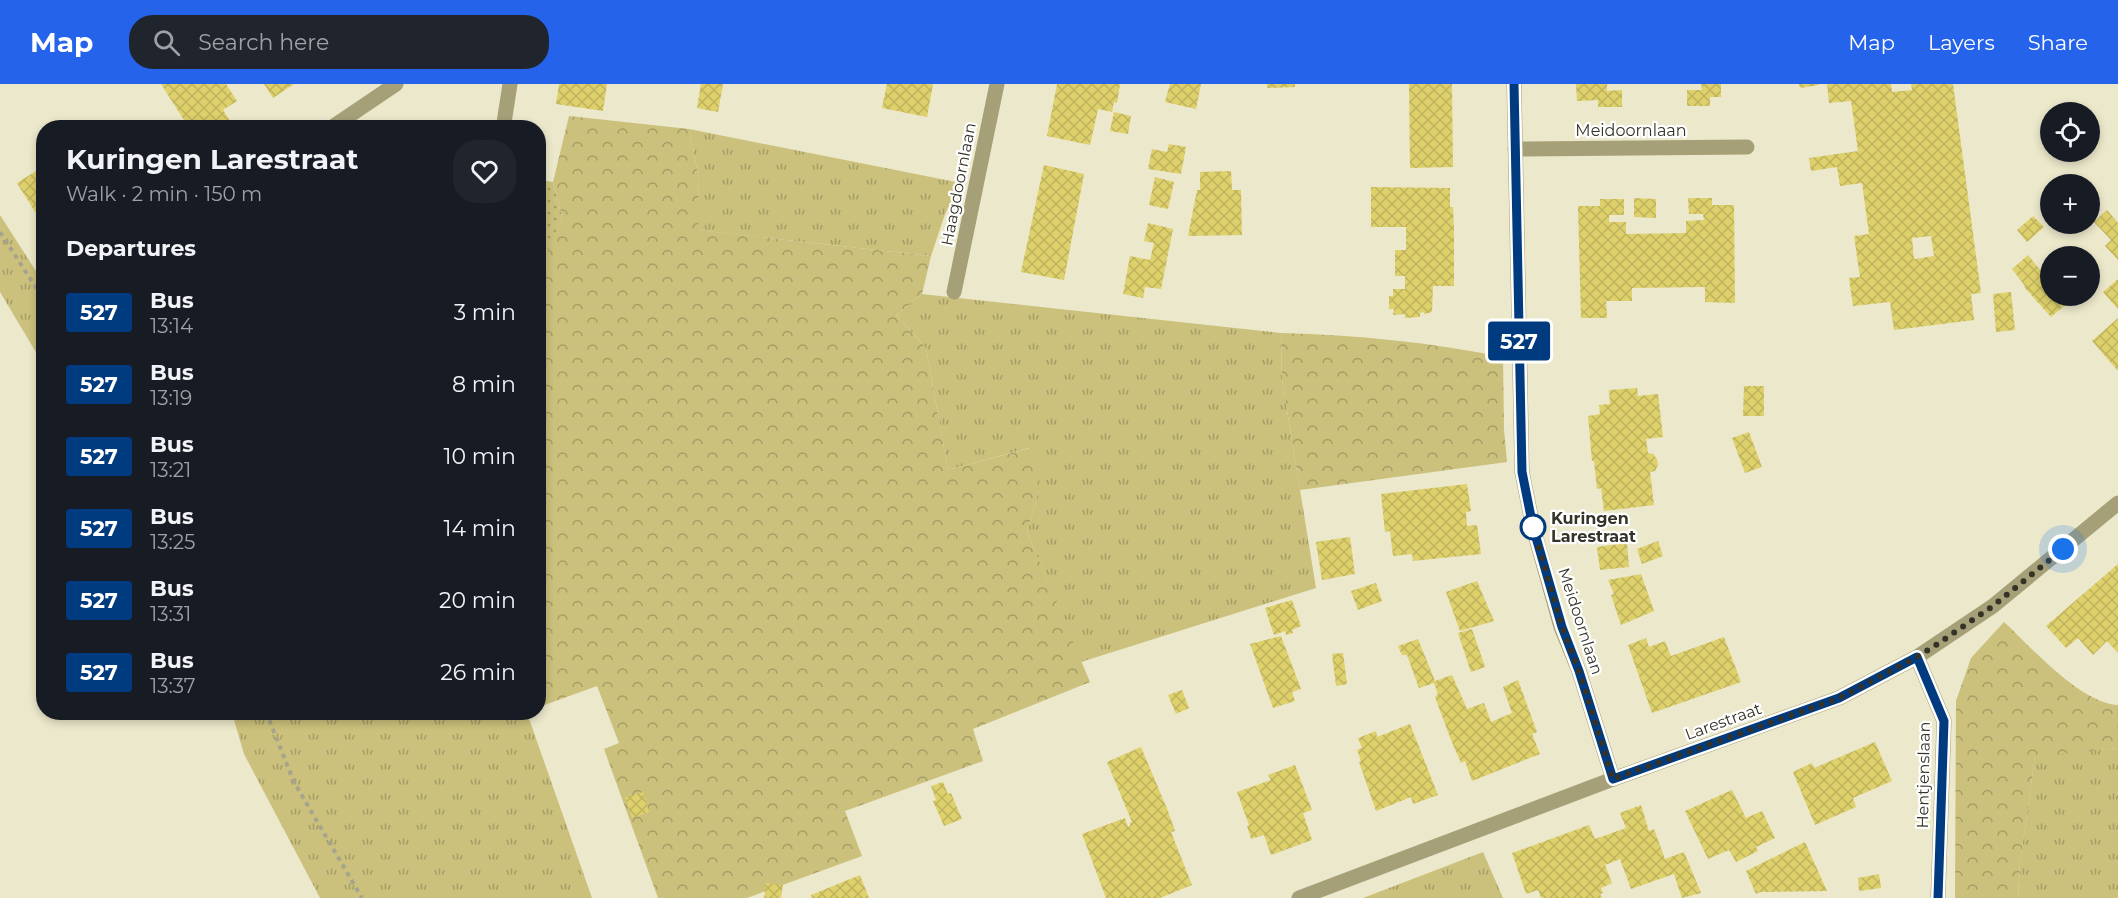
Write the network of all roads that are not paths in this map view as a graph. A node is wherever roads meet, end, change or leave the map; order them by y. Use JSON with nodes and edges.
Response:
{"nodes":[{"id":1,"x":396,"y":84,"type":"edge"},
{"id":2,"x":510,"y":84,"type":"edge"},
{"id":3,"x":997,"y":84,"type":"edge"},
{"id":4,"x":1514,"y":84,"type":"edge"},
{"id":5,"x":343,"y":120,"type":"edge"},
{"id":6,"x":504,"y":120,"type":"edge"},
{"id":7,"x":1748,"y":147,"type":"dead end"},
{"id":8,"x":1515,"y":149,"type":"junction"},
{"id":9,"x":954,"y":292,"type":"dead end"},
{"id":10,"x":2118,"y":503,"type":"edge"},
{"id":11,"x":1917,"y":657,"type":"junction"},
{"id":12,"x":1613,"y":779,"type":"junction"},
{"id":13,"x":1299,"y":898,"type":"edge"},
{"id":14,"x":1938,"y":898,"type":"edge"}],
"edges":[{"from":1,"to":5,"type":"street"},
{"from":2,"to":6,"type":"street"},
{"from":3,"to":9,"type":"street","name":"Haagdoornlaan"},
{"from":4,"to":8,"type":"street","name":"Meidoornlaan"},
{"from":7,"to":8,"type":"street","name":"Meidoornlaan"},
{"from":8,"to":12,"type":"street","name":"Meidoornlaan"},
{"from":10,"to":11,"type":"street","name":"Larestraat"},
{"from":11,"to":12,"type":"street","name":"Larestraat"},
{"from":11,"to":14,"type":"street","name":"Hentjenslaan"},
{"from":12,"to":13,"type":"street","name":"Larestraat"}]}
